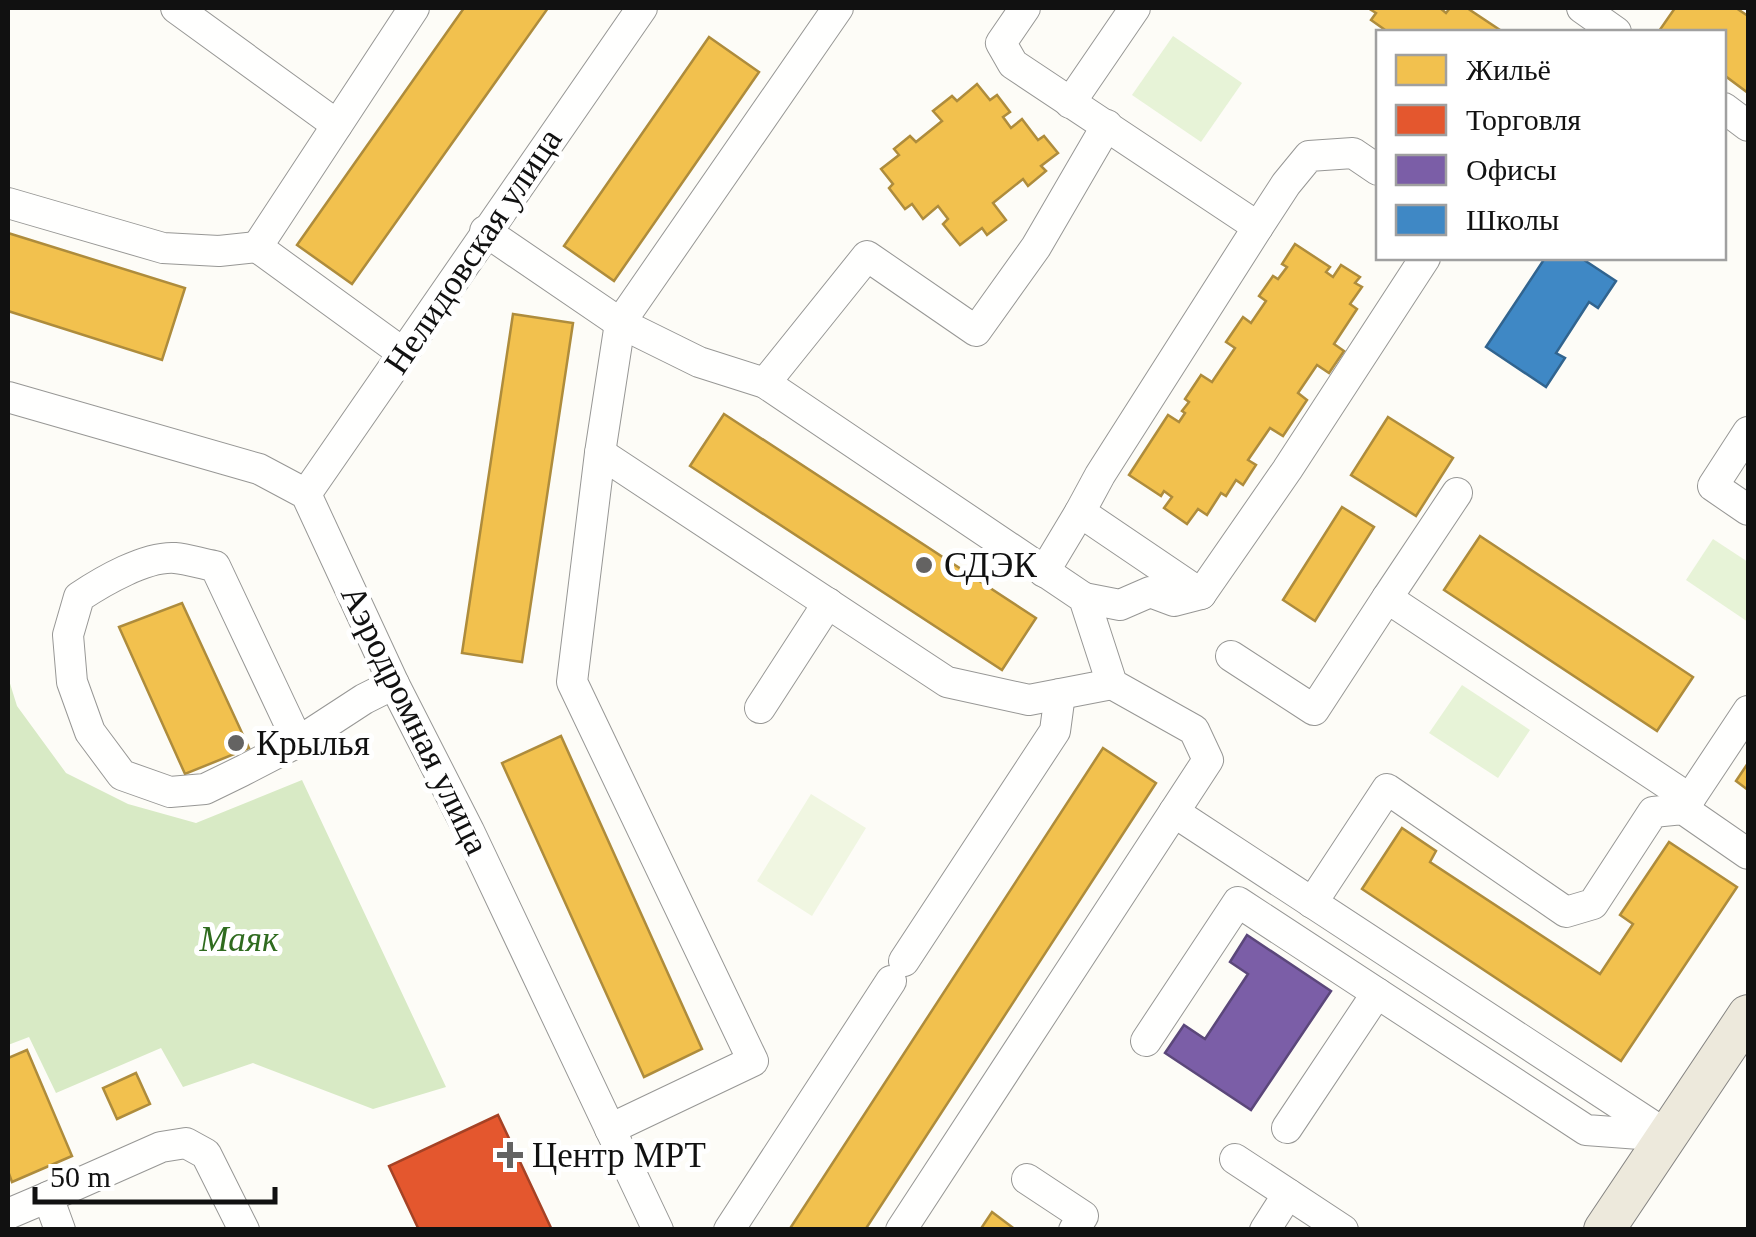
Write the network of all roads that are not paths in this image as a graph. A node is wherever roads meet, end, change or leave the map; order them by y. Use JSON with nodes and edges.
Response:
{"nodes":[{"id":1,"x":176,"y":8,"type":"edge"},
{"id":2,"x":414,"y":8,"type":"edge"},
{"id":3,"x":640,"y":8,"type":"edge"},
{"id":4,"x":838,"y":8,"type":"edge"},
{"id":5,"x":1025,"y":8,"type":"edge"},
{"id":6,"x":1135,"y":8,"type":"edge"},
{"id":7,"x":1584,"y":15,"type":"edge"},
{"id":8,"x":1612,"y":30,"type":"edge"},
{"id":9,"x":1070,"y":103,"type":"junction"},
{"id":10,"x":1726,"y":110,"type":"edge"},
{"id":11,"x":337,"y":125,"type":"junction"},
{"id":12,"x":1107,"y":125,"type":"junction"},
{"id":13,"x":1748,"y":126,"type":"edge"},
{"id":14,"x":1376,"y":169,"type":"edge"},
{"id":15,"x":8,"y":203,"type":"edge"},
{"id":16,"x":1258,"y":227,"type":"junction"},
{"id":17,"x":486,"y":231,"type":"junction"},
{"id":18,"x":257,"y":247,"type":"junction"},
{"id":19,"x":1424,"y":260,"type":"edge"},
{"id":20,"x":620,"y":323,"type":"junction"},
{"id":21,"x":403,"y":353,"type":"junction"},
{"id":22,"x":765,"y":384,"type":"junction"},
{"id":23,"x":8,"y":398,"type":"edge"},
{"id":24,"x":1748,"y":432,"type":"edge"},
{"id":25,"x":600,"y":453,"type":"junction"},
{"id":26,"x":1456,"y":493,"type":"dead end"},
{"id":27,"x":306,"y":494,"type":"junction"},
{"id":28,"x":1748,"y":510,"type":"edge"},
{"id":29,"x":1080,"y":512,"type":"junction"},
{"id":30,"x":1044,"y":572,"type":"junction"},
{"id":31,"x":1201,"y":594,"type":"junction"},
{"id":32,"x":1084,"y":598,"type":"junction"},
{"id":33,"x":1387,"y":598,"type":"junction"},
{"id":34,"x":828,"y":603,"type":"junction"},
{"id":35,"x":1232,"y":656,"type":"dead end"},
{"id":36,"x":394,"y":684,"type":"junction"},
{"id":37,"x":1112,"y":684,"type":"junction"},
{"id":38,"x":1060,"y":694,"type":"junction"},
{"id":39,"x":760,"y":708,"type":"dead end"},
{"id":40,"x":1748,"y":711,"type":"edge"},
{"id":41,"x":298,"y":742,"type":"junction"},
{"id":42,"x":1687,"y":804,"type":"junction"},
{"id":43,"x":1174,"y":812,"type":"junction"},
{"id":44,"x":1748,"y":854,"type":"edge"},
{"id":45,"x":1312,"y":903,"type":"junction"},
{"id":46,"x":1377,"y":993,"type":"junction"},
{"id":47,"x":1748,"y":1015,"type":"edge"},
{"id":48,"x":1146,"y":1042,"type":"dead end"},
{"id":49,"x":1287,"y":1128,"type":"dead end"},
{"id":50,"x":610,"y":1129,"type":"junction"},
{"id":51,"x":1667,"y":1136,"type":"junction"},
{"id":52,"x":1235,"y":1159,"type":"dead end"},
{"id":53,"x":1026,"y":1179,"type":"dead end"},
{"id":54,"x":1288,"y":1194,"type":"junction"},
{"id":55,"x":48,"y":1197,"type":"junction"},
{"id":56,"x":8,"y":1214,"type":"edge"},
{"id":57,"x":1608,"y":1228,"type":"edge"},
{"id":58,"x":60,"y":1230,"type":"edge"},
{"id":59,"x":244,"y":1230,"type":"edge"},
{"id":60,"x":658,"y":1230,"type":"edge"},
{"id":61,"x":729,"y":1230,"type":"edge"},
{"id":62,"x":901,"y":1230,"type":"edge"},
{"id":63,"x":1074,"y":1230,"type":"edge"},
{"id":64,"x":1265,"y":1230,"type":"edge"},
{"id":65,"x":1343,"y":1230,"type":"edge"}],
"edges":[{"from":1,"to":11,"type":"street"},
{"from":2,"to":11,"type":"street"},
{"from":3,"to":17,"type":"street","name":"Нелидовская улица"},
{"from":4,"to":20,"type":"street"},
{"from":5,"to":9,"type":"street"},
{"from":6,"to":9,"type":"street"},
{"from":7,"to":8,"type":"street"},
{"from":9,"to":12,"type":"street"},
{"from":10,"to":13,"type":"street"},
{"from":11,"to":18,"type":"street"},
{"from":12,"to":16,"type":"street"},
{"from":12,"to":22,"type":"street"},
{"from":14,"to":16,"type":"street"},
{"from":15,"to":18,"type":"street"},
{"from":16,"to":29,"type":"street"},
{"from":17,"to":20,"type":"street"},
{"from":17,"to":21,"type":"street","name":"Нелидовская улица"},
{"from":18,"to":21,"type":"street"},
{"from":19,"to":31,"type":"street"},
{"from":20,"to":22,"type":"street"},
{"from":20,"to":25,"type":"street"},
{"from":21,"to":27,"type":"street","name":"Нелидовская улица"},
{"from":22,"to":30,"type":"street"},
{"from":23,"to":27,"type":"street"},
{"from":24,"to":28,"type":"street"},
{"from":25,"to":34,"type":"street"},
{"from":25,"to":50,"type":"street"},
{"from":26,"to":33,"type":"street"},
{"from":27,"to":36,"type":"street","name":"Аэродромная улица"},
{"from":29,"to":30,"type":"street"},
{"from":29,"to":31,"type":"street"},
{"from":30,"to":32,"type":"street"},
{"from":31,"to":32,"type":"street"},
{"from":32,"to":37,"type":"street"},
{"from":33,"to":35,"type":"street"},
{"from":33,"to":42,"type":"street"},
{"from":34,"to":38,"type":"street"},
{"from":34,"to":39,"type":"street"},
{"from":36,"to":41,"type":"street"},
{"from":36,"to":50,"type":"street","name":"Аэродромная улица"},
{"from":37,"to":38,"type":"street"},
{"from":37,"to":43,"type":"street"},
{"from":38,"to":61,"type":"street"},
{"from":40,"to":42,"type":"street"},
{"from":41,"to":41,"type":"street"},
{"from":42,"to":44,"type":"street"},
{"from":42,"to":45,"type":"street"},
{"from":43,"to":45,"type":"street"},
{"from":43,"to":62,"type":"street"},
{"from":45,"to":51,"type":"street"},
{"from":46,"to":48,"type":"street"},
{"from":46,"to":49,"type":"street"},
{"from":46,"to":51,"type":"street"},
{"from":47,"to":51,"type":"main road"},
{"from":50,"to":60,"type":"street","name":"Аэродромная улица"},
{"from":51,"to":57,"type":"main road"},
{"from":52,"to":54,"type":"street"},
{"from":53,"to":63,"type":"street"},
{"from":54,"to":64,"type":"street"},
{"from":54,"to":65,"type":"street"},
{"from":55,"to":56,"type":"street"},
{"from":55,"to":58,"type":"street"},
{"from":55,"to":59,"type":"street"}]}
